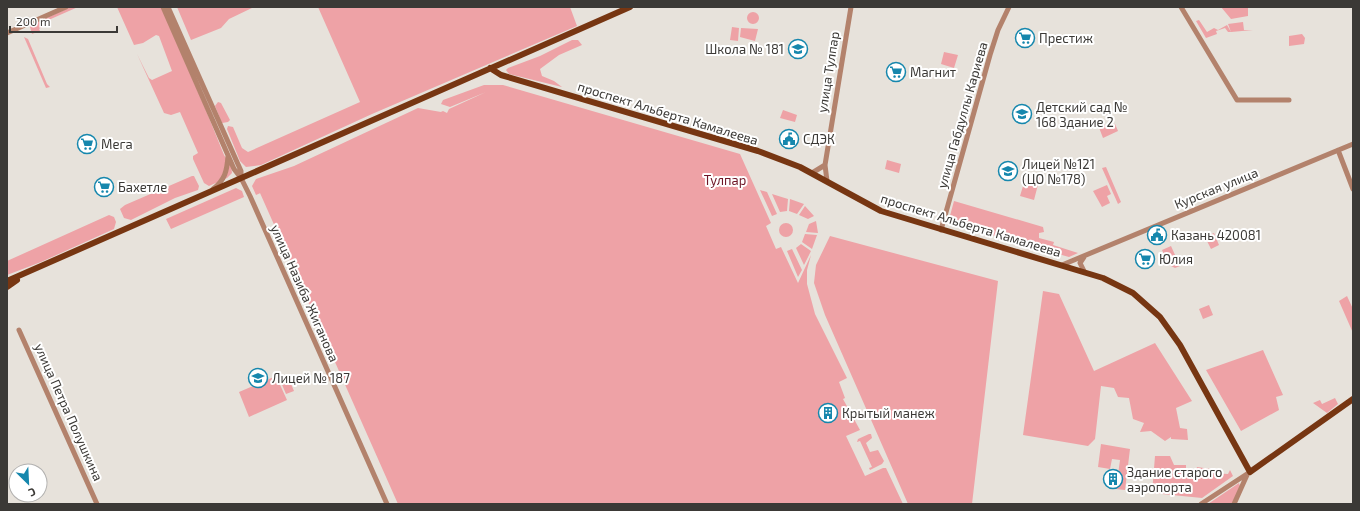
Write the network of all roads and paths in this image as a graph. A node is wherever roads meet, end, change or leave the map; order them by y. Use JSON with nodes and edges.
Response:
{"nodes":[{"id":1,"x":66,"y":7,"type":"edge"},
{"id":2,"x":163,"y":7,"type":"edge"},
{"id":3,"x":168,"y":7,"type":"edge"},
{"id":4,"x":630,"y":7,"type":"edge"},
{"id":5,"x":851,"y":7,"type":"edge"},
{"id":6,"x":1009,"y":7,"type":"edge"},
{"id":7,"x":1181,"y":7,"type":"edge"},
{"id":8,"x":7,"y":33,"type":"edge"},
{"id":9,"x":490,"y":68,"type":"junction"},
{"id":10,"x":1289,"y":100,"type":"dead end"},
{"id":11,"x":1353,"y":144,"type":"edge"},
{"id":12,"x":1338,"y":150,"type":"junction"},
{"id":13,"x":228,"y":155,"type":"junction"},
{"id":14,"x":825,"y":165,"type":"junction"},
{"id":15,"x":812,"y":173,"type":"junction"},
{"id":16,"x":241,"y":178,"type":"junction"},
{"id":17,"x":827,"y":181,"type":"junction"},
{"id":18,"x":1353,"y":189,"type":"edge"},
{"id":19,"x":206,"y":194,"type":"junction"},
{"id":20,"x":941,"y":230,"type":"junction"},
{"id":21,"x":1088,"y":254,"type":"junction"},
{"id":22,"x":1062,"y":265,"type":"junction"},
{"id":23,"x":1084,"y":271,"type":"junction"},
{"id":24,"x":23,"y":275,"type":"junction"},
{"id":25,"x":7,"y":277,"type":"edge"},
{"id":26,"x":7,"y":284,"type":"edge"},
{"id":27,"x":19,"y":330,"type":"dead end"},
{"id":28,"x":1353,"y":399,"type":"edge"},
{"id":29,"x":1249,"y":473,"type":"junction"},
{"id":30,"x":97,"y":504,"type":"edge"},
{"id":31,"x":387,"y":504,"type":"edge"},
{"id":32,"x":1201,"y":504,"type":"edge"},
{"id":33,"x":1234,"y":504,"type":"edge"}],
"edges":[{"from":1,"to":8,"type":"street"},
{"from":2,"to":13,"type":"street"},
{"from":3,"to":16,"type":"street"},
{"from":4,"to":9,"type":"main road"},
{"from":5,"to":14,"type":"street","name":"улица Тулпар"},
{"from":6,"to":20,"type":"street","name":"улица Габдуллы Кариева"},
{"from":7,"to":10,"type":"street"},
{"from":9,"to":15,"type":"main road","name":"проспект Альберта Камалеева"},
{"from":9,"to":16,"type":"main road"},
{"from":11,"to":12,"type":"street","name":"Курская улица"},
{"from":12,"to":18,"type":"street"},
{"from":12,"to":21,"type":"street","name":"Курская улица"},
{"from":13,"to":16,"type":"street"},
{"from":13,"to":19,"type":"street"},
{"from":14,"to":15,"type":"street"},
{"from":14,"to":17,"type":"street","name":"улица Тулпар"},
{"from":15,"to":17,"type":"main road","name":"проспект Альберта Камалеева"},
{"from":16,"to":19,"type":"main road"},
{"from":16,"to":31,"type":"street","name":"улица Назиба Жиганова"},
{"from":17,"to":20,"type":"main road","name":"проспект Альберта Камалеева"},
{"from":19,"to":24,"type":"main road"},
{"from":20,"to":22,"type":"main road","name":"проспект Альберта Камалеева"},
{"from":21,"to":22,"type":"street","name":"Курская улица"},
{"from":21,"to":23,"type":"street"},
{"from":22,"to":23,"type":"main road","name":"проспект Альберта Камалеева"},
{"from":23,"to":29,"type":"main road","name":"проспект Альберта Камалеева"},
{"from":24,"to":25,"type":"main road"},
{"from":24,"to":26,"type":"main road"},
{"from":27,"to":30,"type":"street","name":"улица Петра Полушкина"},
{"from":28,"to":29,"type":"main road"},
{"from":29,"to":32,"type":"street"},
{"from":29,"to":33,"type":"street"}]}
